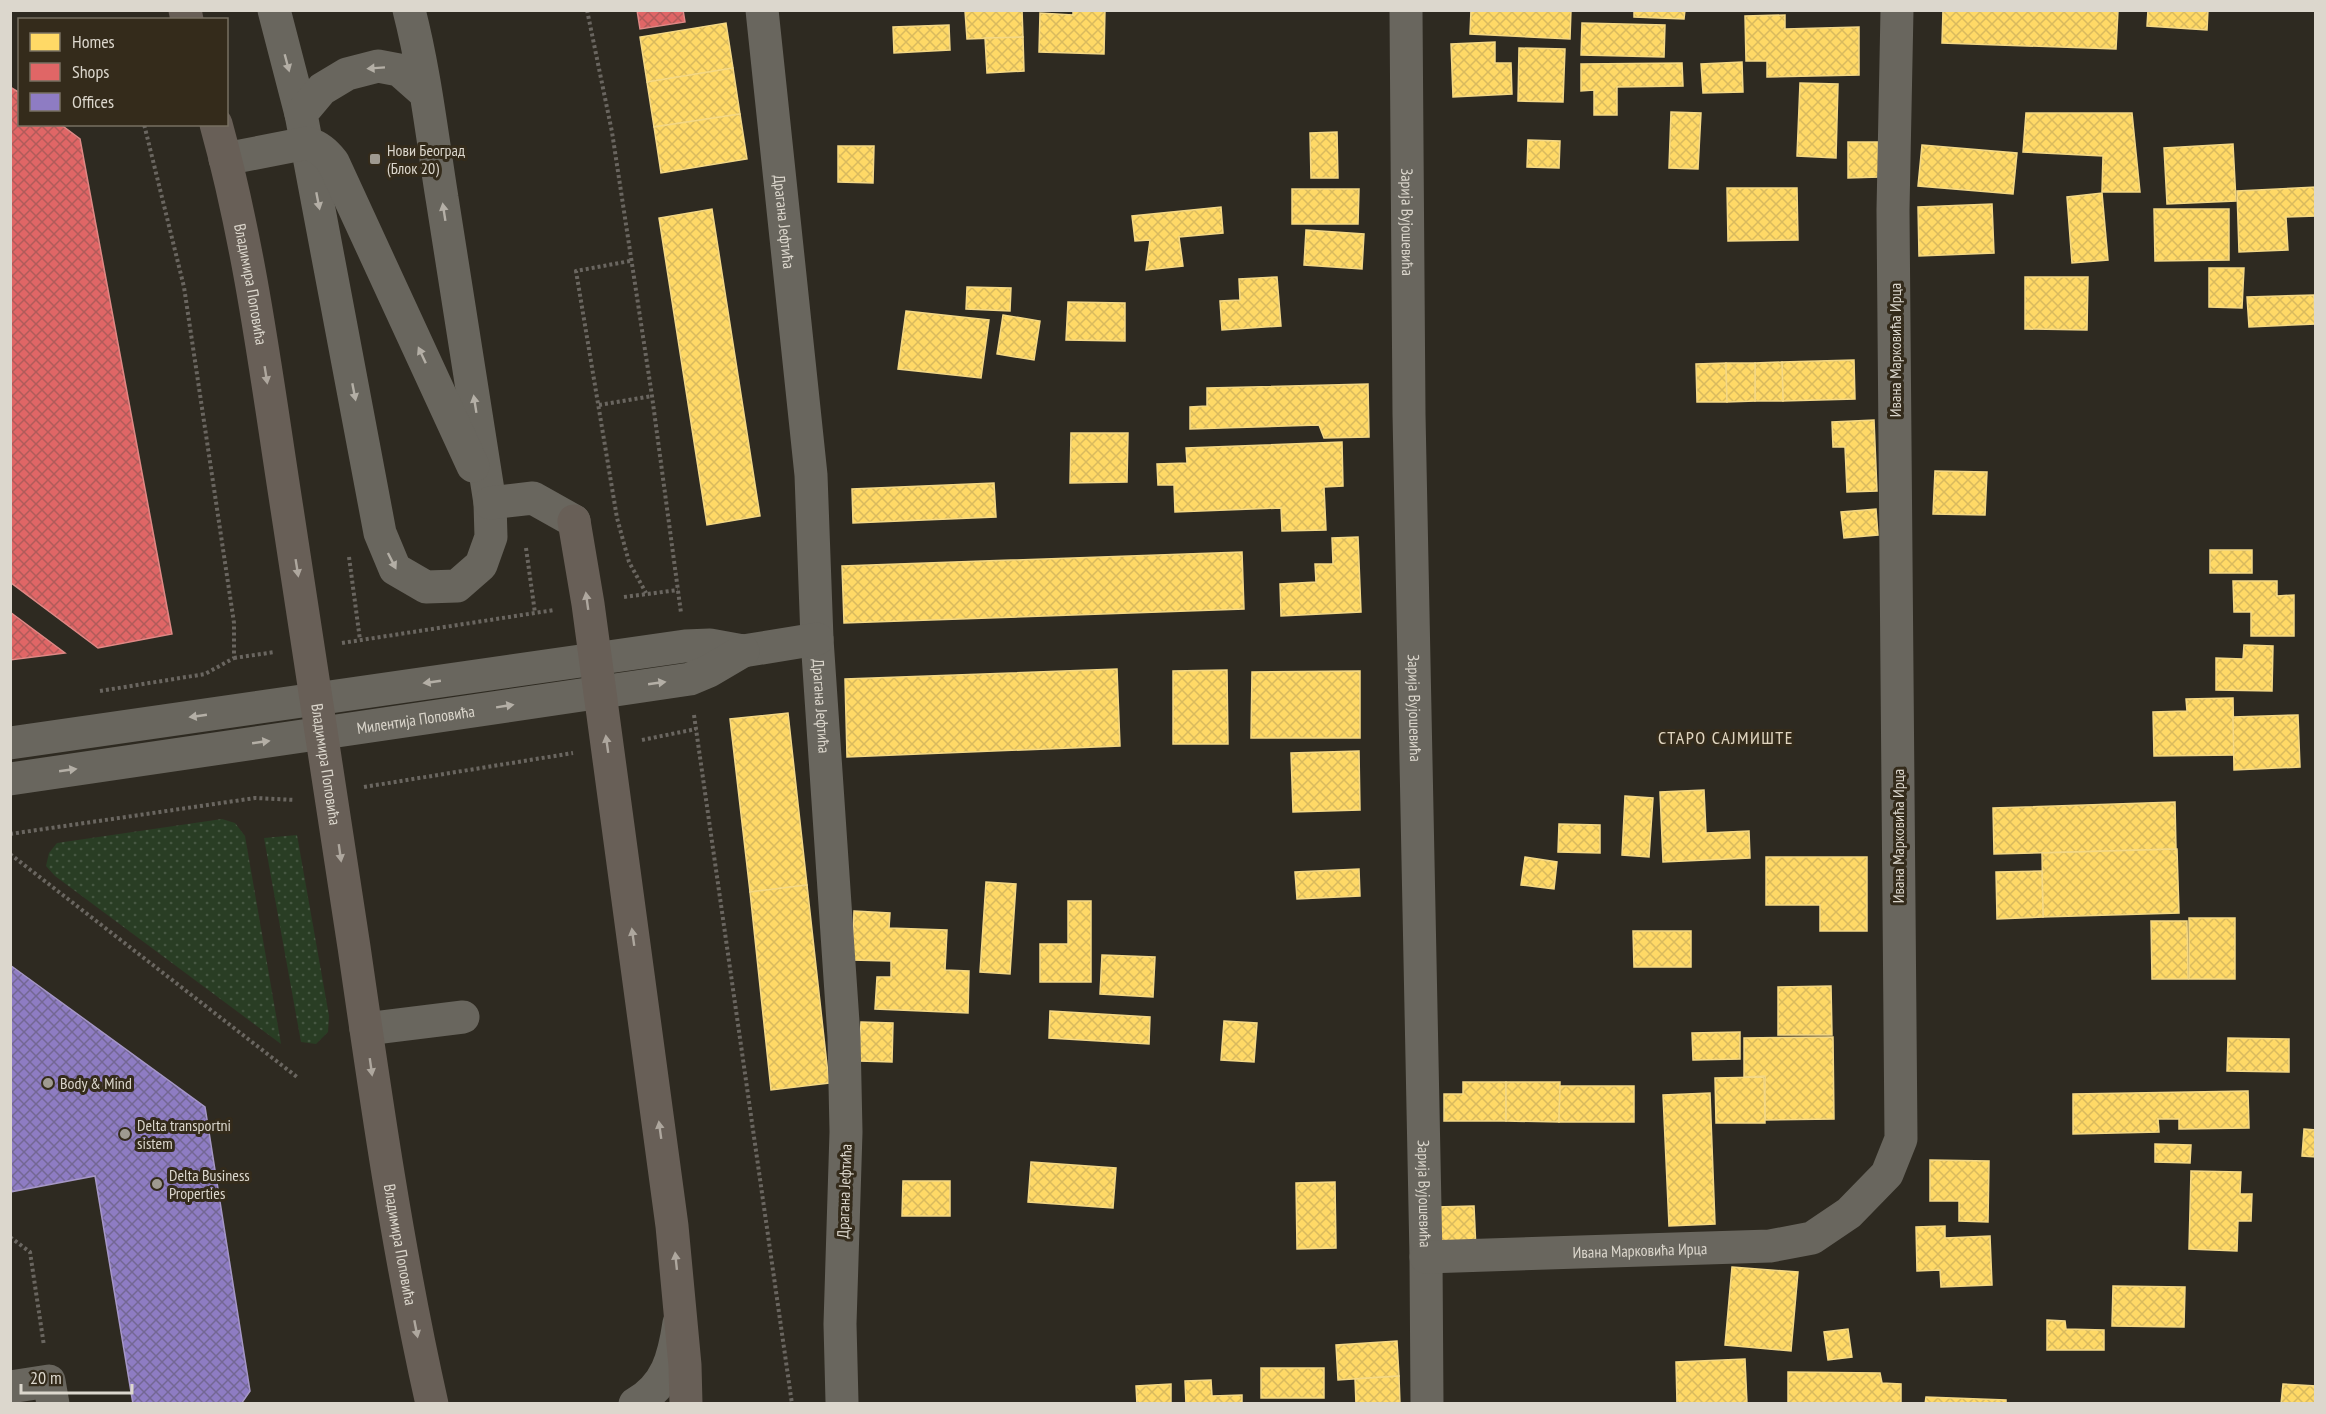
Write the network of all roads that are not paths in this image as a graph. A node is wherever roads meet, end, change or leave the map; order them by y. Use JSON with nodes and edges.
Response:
{"nodes":[{"id":1,"x":274,"y":10,"type":"edge"},
{"id":2,"x":409,"y":10,"type":"edge"},
{"id":3,"x":762,"y":10,"type":"edge"},
{"id":4,"x":1406,"y":10,"type":"edge"},
{"id":5,"x":1897,"y":10,"type":"edge"},
{"id":6,"x":425,"y":93,"type":"junction"},
{"id":7,"x":217,"y":126,"type":"edge"},
{"id":8,"x":304,"y":129,"type":"junction"},
{"id":9,"x":225,"y":159,"type":"junction"},
{"id":10,"x":490,"y":503,"type":"junction"},
{"id":11,"x":574,"y":521,"type":"joint"},
{"id":12,"x":818,"y":639,"type":"junction"},
{"id":13,"x":743,"y":651,"type":"junction"},
{"id":14,"x":594,"y":659,"type":"junction"},
{"id":15,"x":599,"y":692,"type":"junction"},
{"id":16,"x":318,"y":698,"type":"junction"},
{"id":17,"x":322,"y":733,"type":"junction"},
{"id":18,"x":10,"y":743,"type":"edge"},
{"id":19,"x":10,"y":779,"type":"edge"},
{"id":20,"x":463,"y":1017,"type":"dead end"},
{"id":21,"x":366,"y":1029,"type":"junction"},
{"id":22,"x":1426,"y":1257,"type":"junction"},
{"id":23,"x":681,"y":1309,"type":"junction"},
{"id":24,"x":425,"y":1371,"type":"junction"},
{"id":25,"x":842,"y":1402,"type":"edge"},
{"id":26,"x":432,"y":1404,"type":"edge"},
{"id":27,"x":446,"y":1404,"type":"edge"},
{"id":28,"x":634,"y":1404,"type":"edge"},
{"id":29,"x":686,"y":1404,"type":"edge"},
{"id":30,"x":1427,"y":1404,"type":"edge"}],
"edges":[{"from":1,"to":8,"type":"street","one_way":true},
{"from":2,"to":6,"type":"street"},
{"from":3,"to":12,"type":"street","name":"Драгана Јефтића"},
{"from":4,"to":22,"type":"street","name":"Зарија Вујошевића"},
{"from":5,"to":22,"type":"street","name":"Ивана Марковића Ирца"},
{"from":6,"to":8,"type":"street","one_way":true},
{"from":10,"to":6,"type":"street","one_way":true},
{"from":7,"to":9,"type":"main road","name":"Владимира Поповића"},
{"from":8,"to":9,"type":"street"},
{"from":10,"to":8,"type":"street","one_way":true},
{"from":8,"to":10,"type":"street","one_way":true},
{"from":9,"to":16,"type":"main road","name":"Владимира Поповића","one_way":true},
{"from":10,"to":11,"type":"street"},
{"from":14,"to":11,"type":"main road","one_way":true},
{"from":12,"to":13,"type":"street","name":"Милентија Поповића"},
{"from":12,"to":25,"type":"street","name":"Драгана Јефтића"},
{"from":13,"to":14,"type":"street","name":"Милентија Поповића"},
{"from":15,"to":13,"type":"street","name":"Милентија Поповића","one_way":true},
{"from":14,"to":15,"type":"main road"},
{"from":14,"to":16,"type":"street","name":"Милентија Поповића","one_way":true},
{"from":17,"to":15,"type":"street","name":"Милентија Поповића","one_way":true},
{"from":23,"to":15,"type":"main road","one_way":true},
{"from":16,"to":17,"type":"main road","name":"Владимира Поповића"},
{"from":16,"to":18,"type":"street","name":"Милентија Поповића","one_way":true},
{"from":19,"to":17,"type":"street","name":"Милентија Поповића","one_way":true},
{"from":17,"to":21,"type":"main road","name":"Владимира Поповића","one_way":true},
{"from":20,"to":21,"type":"street"},
{"from":21,"to":24,"type":"main road","name":"Владимира Поповића","one_way":true},
{"from":22,"to":30,"type":"street","name":"Зарија Вујошевића"},
{"from":23,"to":28,"type":"street"},
{"from":23,"to":29,"type":"main road"},
{"from":24,"to":26,"type":"main road","name":"Владимира Поповића"},
{"from":24,"to":27,"type":"street"}]}
